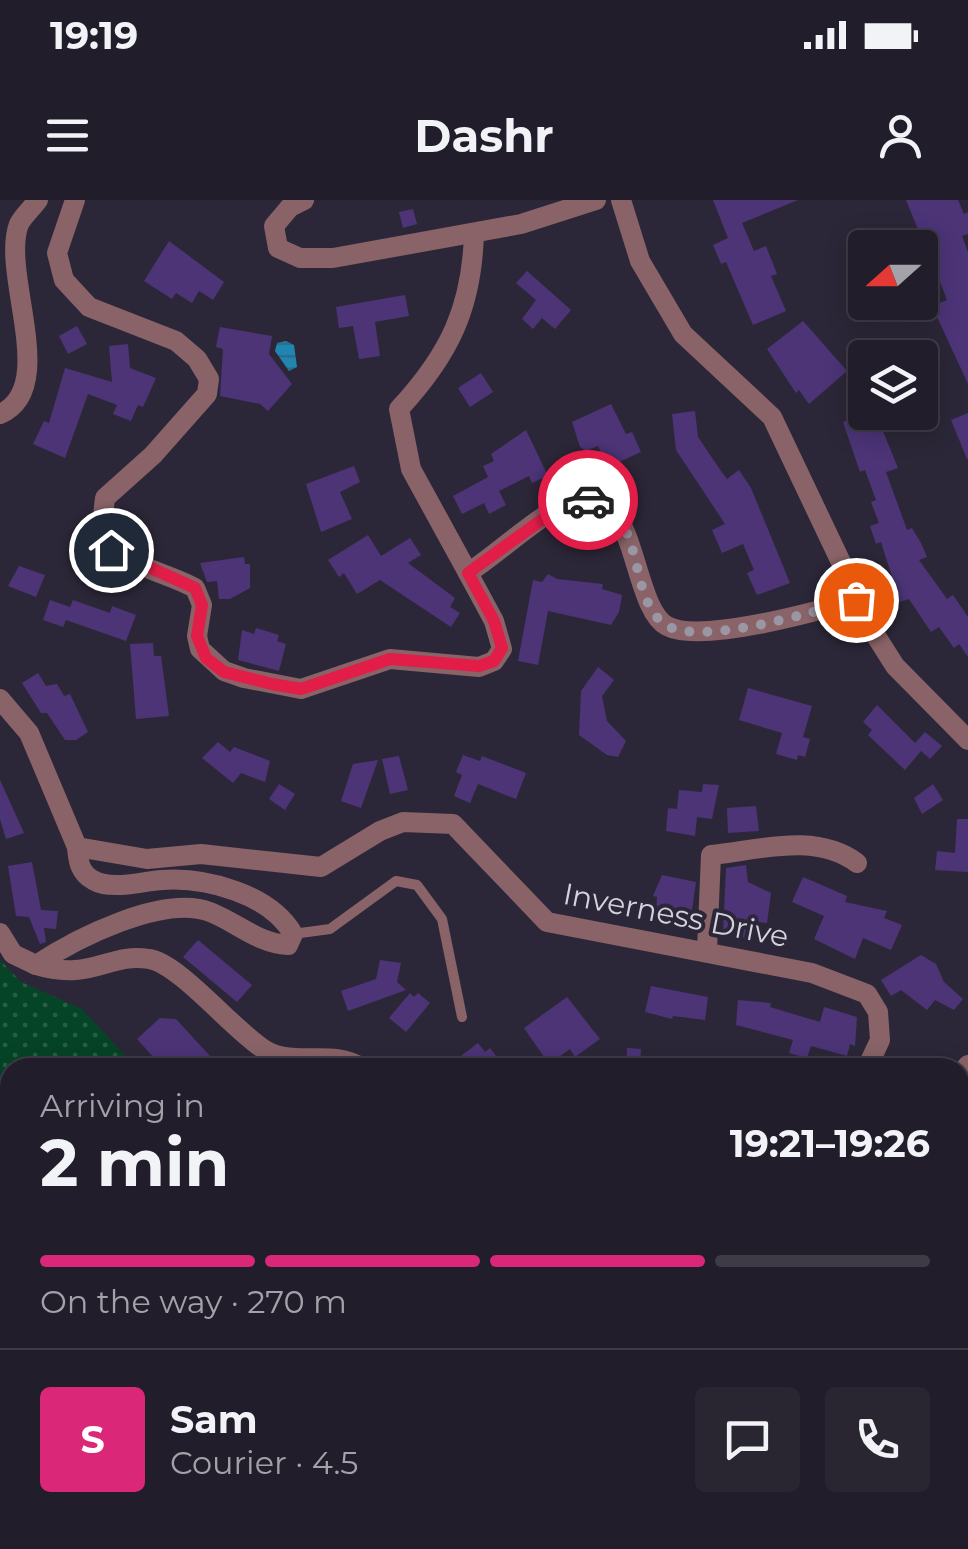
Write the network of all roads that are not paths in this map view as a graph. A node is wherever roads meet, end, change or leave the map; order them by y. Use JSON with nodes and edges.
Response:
{"nodes":[{"id":1,"x":38,"y":200,"type":"edge"},
{"id":2,"x":75,"y":200,"type":"edge"},
{"id":3,"x":304,"y":200,"type":"edge"},
{"id":4,"x":596,"y":200,"type":"edge"},
{"id":5,"x":620,"y":200,"type":"edge"},
{"id":6,"x":474,"y":234,"type":"junction"},
{"id":7,"x":0,"y":414,"type":"edge"},
{"id":8,"x":472,"y":570,"type":"junction"},
{"id":9,"x":856,"y":600,"type":"junction"},
{"id":10,"x":0,"y":699,"type":"edge"},
{"id":11,"x":968,"y":740,"type":"edge"},
{"id":12,"x":77,"y":847,"type":"junction"},
{"id":13,"x":858,"y":863,"type":"dead end"},
{"id":14,"x":0,"y":934,"type":"edge"},
{"id":15,"x":294,"y":934,"type":"junction"},
{"id":16,"x":707,"y":950,"type":"junction"},
{"id":17,"x":36,"y":965,"type":"junction"},
{"id":18,"x":462,"y":1017,"type":"dead end"},
{"id":19,"x":259,"y":1058,"type":"edge"},
{"id":20,"x":872,"y":1058,"type":"edge"}],
"edges":[{"from":1,"to":7,"type":"street"},
{"from":2,"to":8,"type":"street"},
{"from":3,"to":6,"type":"street"},
{"from":4,"to":6,"type":"street"},
{"from":5,"to":9,"type":"street"},
{"from":6,"to":8,"type":"street"},
{"from":8,"to":9,"type":"street"},
{"from":9,"to":11,"type":"street"},
{"from":10,"to":12,"type":"street"},
{"from":12,"to":15,"type":"street"},
{"from":12,"to":16,"type":"street","name":"Inverness Drive"},
{"from":13,"to":16,"type":"street"},
{"from":14,"to":17,"type":"street"},
{"from":15,"to":17,"type":"street"},
{"from":15,"to":18,"type":"lane"},
{"from":16,"to":20,"type":"street","name":"Inverness Drive"},
{"from":17,"to":19,"type":"street"}]}
